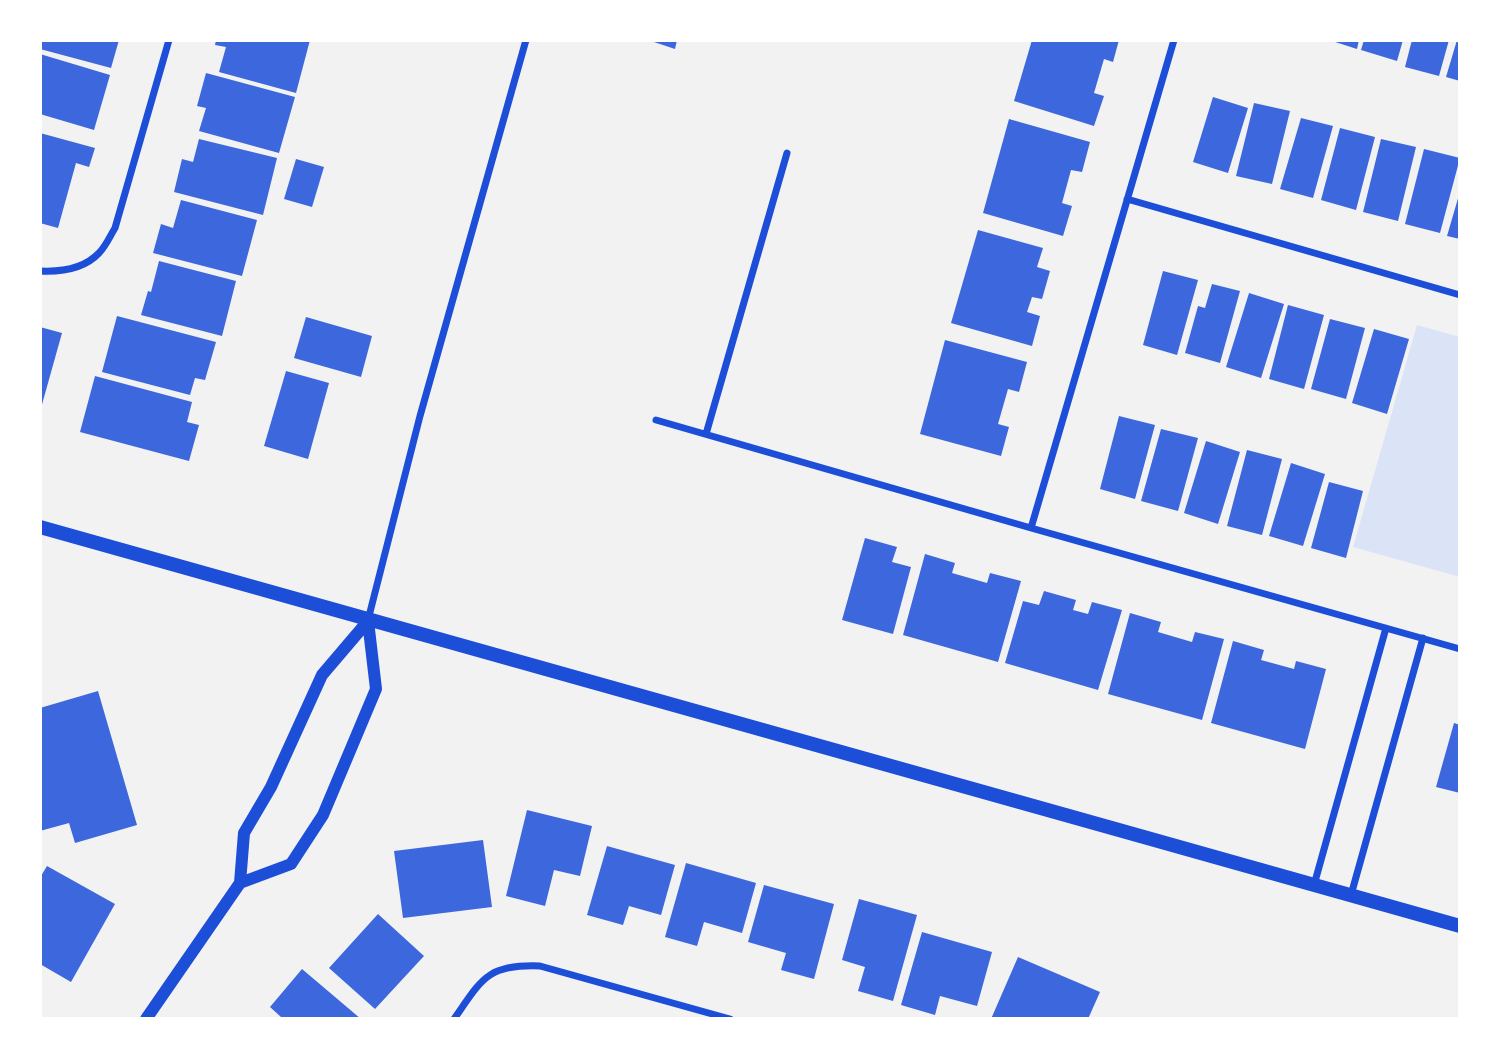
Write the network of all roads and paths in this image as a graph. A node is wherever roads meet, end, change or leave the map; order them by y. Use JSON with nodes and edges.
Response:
{"nodes":[{"id":1,"x":169,"y":40,"type":"edge"},
{"id":2,"x":526,"y":40,"type":"edge"},
{"id":3,"x":1174,"y":40,"type":"edge"},
{"id":4,"x":787,"y":153,"type":"dead end"},
{"id":5,"x":1127,"y":199,"type":"junction"},
{"id":6,"x":40,"y":271,"type":"edge"},
{"id":7,"x":1460,"y":295,"type":"edge"},
{"id":8,"x":656,"y":420,"type":"dead end"},
{"id":9,"x":706,"y":434,"type":"junction"},
{"id":10,"x":40,"y":527,"type":"edge"},
{"id":11,"x":1031,"y":528,"type":"junction"},
{"id":12,"x":368,"y":621,"type":"junction"},
{"id":13,"x":1386,"y":628,"type":"junction"},
{"id":14,"x":1423,"y":638,"type":"junction"},
{"id":15,"x":1460,"y":649,"type":"edge"},
{"id":16,"x":240,"y":883,"type":"junction"},
{"id":17,"x":1314,"y":884,"type":"junction"},
{"id":18,"x":1351,"y":895,"type":"junction"},
{"id":19,"x":1460,"y":926,"type":"edge"},
{"id":20,"x":146,"y":1019,"type":"edge"},
{"id":21,"x":454,"y":1019,"type":"edge"},
{"id":22,"x":730,"y":1019,"type":"edge"}],
"edges":[{"from":1,"to":6,"type":"street"},
{"from":2,"to":12,"type":"street"},
{"from":3,"to":5,"type":"street"},
{"from":4,"to":9,"type":"street"},
{"from":5,"to":7,"type":"street"},
{"from":5,"to":11,"type":"street"},
{"from":8,"to":9,"type":"street"},
{"from":9,"to":11,"type":"street"},
{"from":10,"to":12,"type":"main road"},
{"from":11,"to":13,"type":"street"},
{"from":12,"to":16,"type":"street"},
{"from":12,"to":16,"type":"street"},
{"from":12,"to":17,"type":"main road"},
{"from":13,"to":14,"type":"street"},
{"from":13,"to":17,"type":"street"},
{"from":14,"to":15,"type":"street"},
{"from":14,"to":18,"type":"street"},
{"from":16,"to":20,"type":"street"},
{"from":17,"to":18,"type":"main road"},
{"from":18,"to":19,"type":"main road"},
{"from":21,"to":22,"type":"street"}]}
